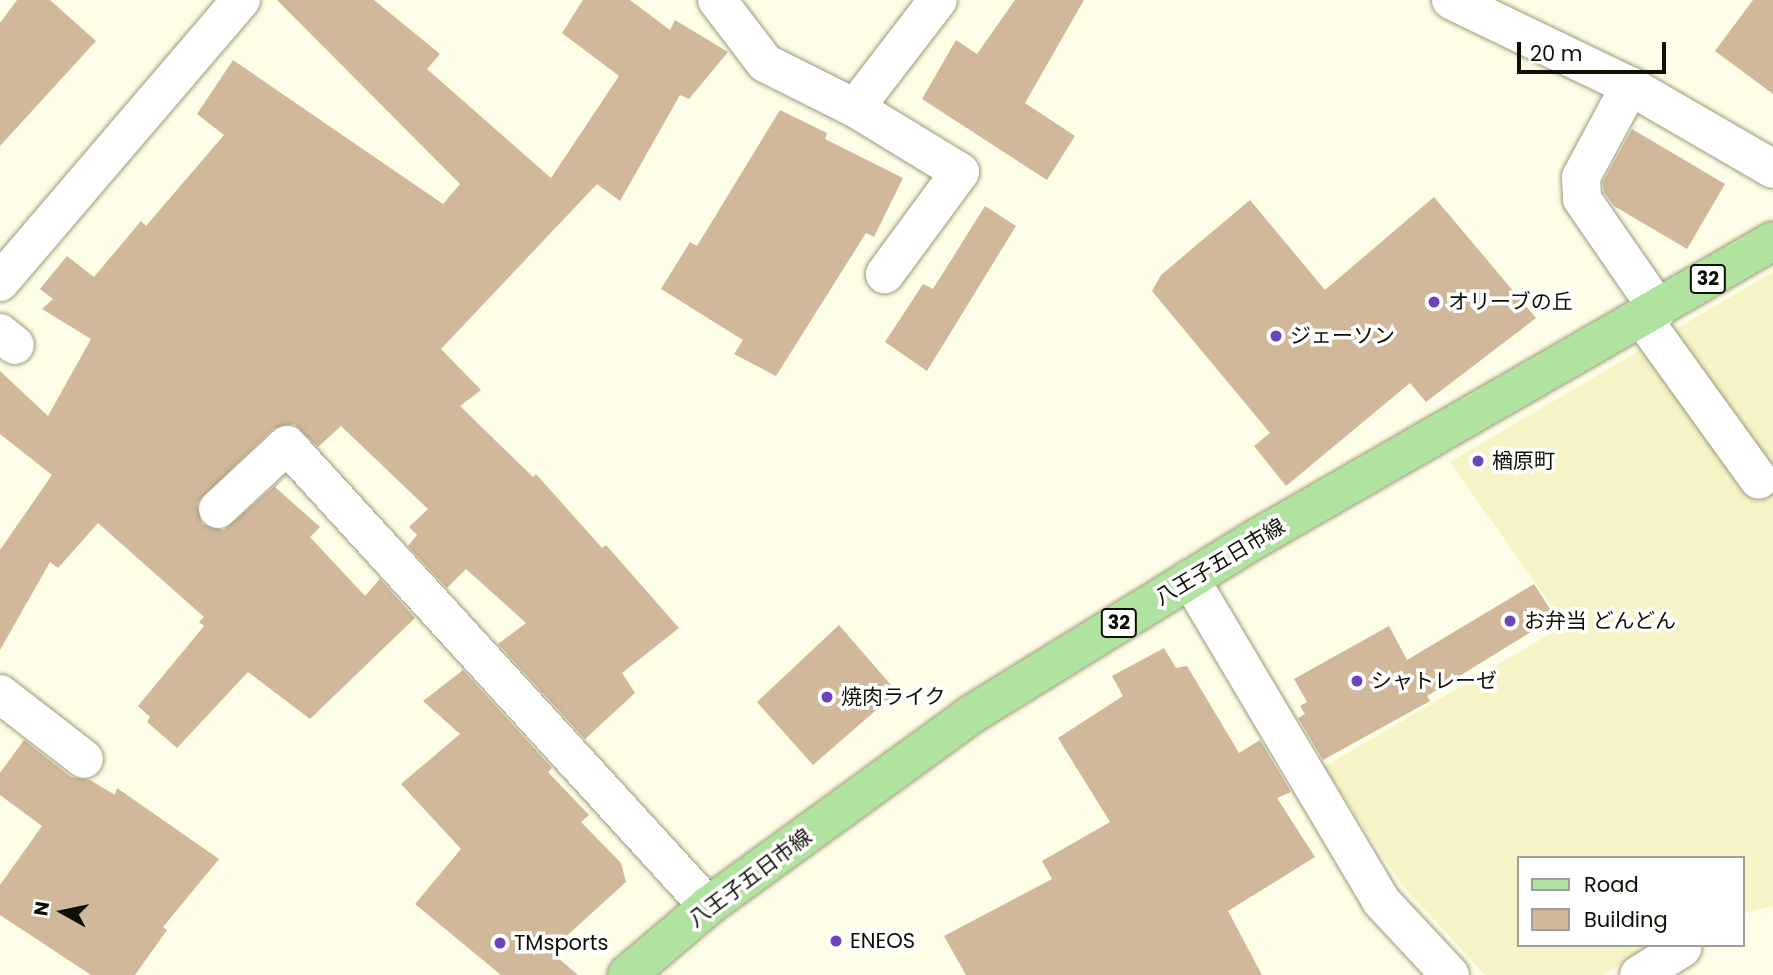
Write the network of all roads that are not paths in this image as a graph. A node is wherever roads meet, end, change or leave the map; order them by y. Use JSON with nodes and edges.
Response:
{"nodes":[{"id":1,"x":241,"y":0,"type":"edge"},
{"id":2,"x":717,"y":0,"type":"edge"},
{"id":3,"x":938,"y":0,"type":"edge"},
{"id":4,"x":1451,"y":0,"type":"edge"},
{"id":5,"x":1630,"y":86,"type":"junction"},
{"id":6,"x":855,"y":108,"type":"junction"},
{"id":7,"x":1773,"y":169,"type":"edge"},
{"id":8,"x":1773,"y":241,"type":"edge"},
{"id":9,"x":886,"y":274,"type":"dead end"},
{"id":10,"x":0,"y":282,"type":"edge"},
{"id":11,"x":1651,"y":314,"type":"junction"},
{"id":12,"x":1759,"y":480,"type":"dead end"},
{"id":13,"x":218,"y":509,"type":"dead end"},
{"id":14,"x":1190,"y":579,"type":"junction"},
{"id":15,"x":0,"y":694,"type":"edge"},
{"id":16,"x":83,"y":759,"type":"dead end"},
{"id":17,"x":708,"y":906,"type":"junction"},
{"id":18,"x":1682,"y":948,"type":"dead end"},
{"id":19,"x":627,"y":975,"type":"edge"},
{"id":20,"x":1450,"y":975,"type":"edge"},
{"id":21,"x":1639,"y":975,"type":"edge"}],
"edges":[{"from":1,"to":10,"type":"street"},
{"from":2,"to":6,"type":"street"},
{"from":3,"to":6,"type":"street"},
{"from":4,"to":5,"type":"street"},
{"from":5,"to":7,"type":"street"},
{"from":5,"to":11,"type":"street"},
{"from":6,"to":9,"type":"street"},
{"from":8,"to":11,"type":"main road","name":"八王子五日市線","number":"32"},
{"from":11,"to":12,"type":"street"},
{"from":11,"to":14,"type":"main road","name":"八王子五日市線","number":"32"},
{"from":13,"to":17,"type":"street"},
{"from":14,"to":17,"type":"main road","name":"八王子五日市線","number":"32"},
{"from":14,"to":20,"type":"street"},
{"from":15,"to":16,"type":"street"},
{"from":17,"to":19,"type":"main road","name":"八王子五日市線","number":"32"},
{"from":18,"to":21,"type":"street"}]}
